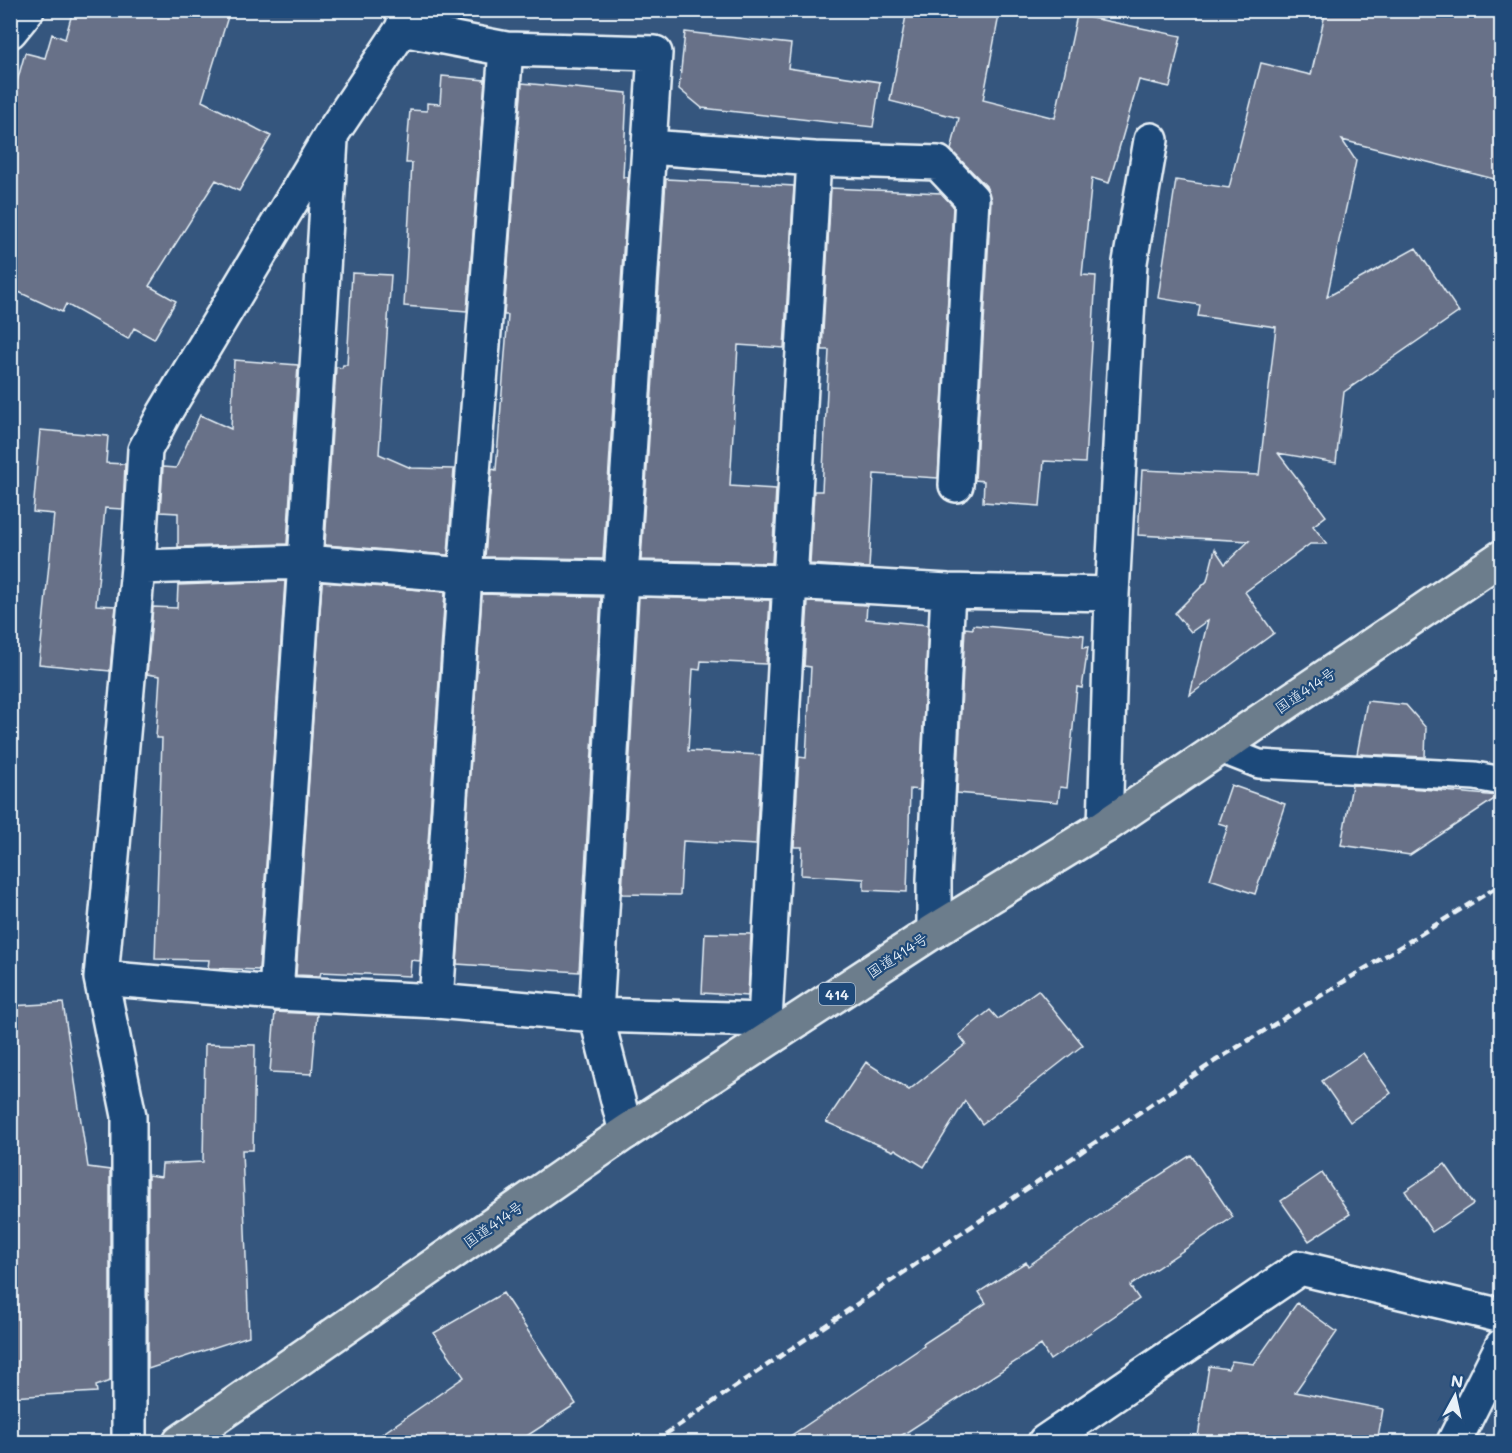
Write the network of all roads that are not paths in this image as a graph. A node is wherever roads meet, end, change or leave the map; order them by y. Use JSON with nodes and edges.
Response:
{"nodes":[{"id":1,"x":27,"y":10,"type":"edge"},
{"id":2,"x":405,"y":20,"type":"edge"},
{"id":3,"x":10,"y":31,"type":"edge"},
{"id":4,"x":506,"y":50,"type":"junction"},
{"id":5,"x":331,"y":135,"type":"junction"},
{"id":6,"x":1151,"y":140,"type":"dead end"},
{"id":7,"x":649,"y":147,"type":"junction"},
{"id":8,"x":814,"y":159,"type":"junction"},
{"id":9,"x":956,"y":485,"type":"dead end"},
{"id":10,"x":1502,"y":557,"type":"edge"},
{"id":11,"x":305,"y":562,"type":"junction"},
{"id":12,"x":138,"y":567,"type":"junction"},
{"id":13,"x":465,"y":575,"type":"junction"},
{"id":14,"x":621,"y":578,"type":"junction"},
{"id":15,"x":791,"y":582,"type":"junction"},
{"id":16,"x":948,"y":591,"type":"junction"},
{"id":17,"x":1112,"y":594,"type":"junction"},
{"id":18,"x":1218,"y":748,"type":"junction"},
{"id":19,"x":1502,"y":781,"type":"edge"},
{"id":20,"x":1105,"y":826,"type":"junction"},
{"id":21,"x":934,"y":931,"type":"junction"},
{"id":22,"x":101,"y":978,"type":"junction"},
{"id":23,"x":276,"y":993,"type":"junction"},
{"id":24,"x":436,"y":1001,"type":"junction"},
{"id":25,"x":596,"y":1015,"type":"junction"},
{"id":26,"x":768,"y":1028,"type":"junction"},
{"id":27,"x":626,"y":1132,"type":"junction"},
{"id":28,"x":1502,"y":1316,"type":"edge"},
{"id":29,"x":1502,"y":1346,"type":"edge"},
{"id":30,"x":129,"y":1443,"type":"edge"},
{"id":31,"x":180,"y":1443,"type":"edge"},
{"id":32,"x":1045,"y":1443,"type":"edge"},
{"id":33,"x":1454,"y":1443,"type":"edge"}],
"edges":[{"from":1,"to":3,"type":"street"},
{"from":2,"to":4,"type":"street"},
{"from":2,"to":5,"type":"street"},
{"from":4,"to":7,"type":"street"},
{"from":4,"to":13,"type":"street"},
{"from":5,"to":11,"type":"street"},
{"from":5,"to":12,"type":"street"},
{"from":6,"to":17,"type":"street"},
{"from":7,"to":8,"type":"street"},
{"from":7,"to":14,"type":"street"},
{"from":8,"to":9,"type":"street"},
{"from":8,"to":15,"type":"street"},
{"from":10,"to":18,"type":"highway","name":"国道414号","number":"414"},
{"from":11,"to":12,"type":"street"},
{"from":11,"to":13,"type":"street"},
{"from":11,"to":23,"type":"street"},
{"from":12,"to":22,"type":"street"},
{"from":13,"to":14,"type":"street"},
{"from":13,"to":24,"type":"street"},
{"from":14,"to":15,"type":"street"},
{"from":14,"to":25,"type":"street"},
{"from":15,"to":16,"type":"street"},
{"from":15,"to":26,"type":"street"},
{"from":16,"to":17,"type":"street"},
{"from":16,"to":21,"type":"street"},
{"from":17,"to":20,"type":"street"},
{"from":18,"to":19,"type":"lane"},
{"from":18,"to":20,"type":"highway","name":"国道414号","number":"414"},
{"from":20,"to":21,"type":"highway","name":"国道414号","number":"414"},
{"from":21,"to":26,"type":"highway","name":"国道414号","number":"414"},
{"from":22,"to":23,"type":"street"},
{"from":22,"to":30,"type":"street"},
{"from":23,"to":24,"type":"street"},
{"from":24,"to":25,"type":"street"},
{"from":25,"to":26,"type":"street"},
{"from":25,"to":27,"type":"street"},
{"from":26,"to":27,"type":"highway","name":"国道414号","number":"414"},
{"from":27,"to":31,"type":"highway","name":"国道414号","number":"414"},
{"from":28,"to":32,"type":"street"},
{"from":29,"to":33,"type":"street"}]}
